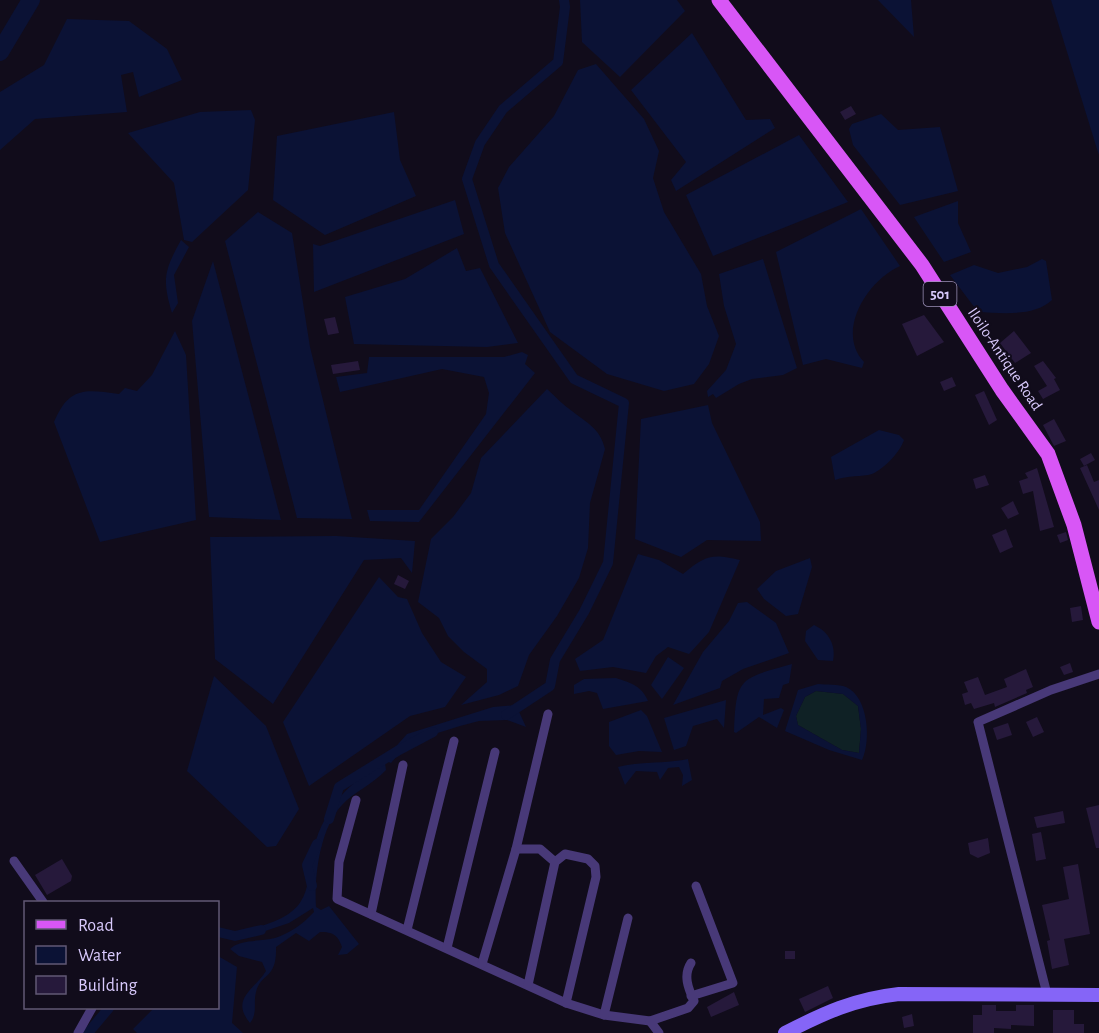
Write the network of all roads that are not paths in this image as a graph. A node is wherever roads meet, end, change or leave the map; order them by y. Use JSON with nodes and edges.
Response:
{"nodes":[{"id":1,"x":719,"y":0,"type":"edge"},
{"id":2,"x":1099,"y":621,"type":"edge"},
{"id":3,"x":1099,"y":674,"type":"edge"},
{"id":4,"x":548,"y":714,"type":"dead end"},
{"id":5,"x":454,"y":741,"type":"dead end"},
{"id":6,"x":495,"y":752,"type":"dead end"},
{"id":7,"x":403,"y":765,"type":"dead end"},
{"id":8,"x":356,"y":800,"type":"dead end"},
{"id":9,"x":516,"y":849,"type":"junction"},
{"id":10,"x":14,"y":861,"type":"dead end"},
{"id":11,"x":555,"y":862,"type":"junction"},
{"id":12,"x":696,"y":886,"type":"dead end"},
{"id":13,"x":42,"y":901,"type":"edge"},
{"id":14,"x":371,"y":914,"type":"junction"},
{"id":15,"x":628,"y":918,"type":"dead end"},
{"id":16,"x":407,"y":930,"type":"junction"},
{"id":17,"x":447,"y":948,"type":"junction"},
{"id":18,"x":691,"y":963,"type":"dead end"},
{"id":19,"x":482,"y":964,"type":"junction"},
{"id":20,"x":528,"y":985,"type":"junction"},
{"id":21,"x":1047,"y":994,"type":"junction"},
{"id":22,"x":1099,"y":995,"type":"edge"},
{"id":23,"x":691,"y":996,"type":"junction"},
{"id":24,"x":566,"y":1003,"type":"junction"},
{"id":25,"x":91,"y":1009,"type":"edge"},
{"id":26,"x":604,"y":1015,"type":"junction"},
{"id":27,"x":650,"y":1021,"type":"junction"},
{"id":28,"x":78,"y":1033,"type":"edge"},
{"id":29,"x":659,"y":1033,"type":"edge"},
{"id":30,"x":785,"y":1033,"type":"edge"}],
"edges":[{"from":1,"to":2,"type":"main road","name":"Iloilo-Antique Road","number":"501"},
{"from":3,"to":21,"type":"street"},
{"from":4,"to":9,"type":"street"},
{"from":5,"to":16,"type":"street"},
{"from":6,"to":17,"type":"street"},
{"from":7,"to":14,"type":"street"},
{"from":8,"to":14,"type":"street"},
{"from":9,"to":11,"type":"street"},
{"from":9,"to":19,"type":"street"},
{"from":10,"to":13,"type":"street"},
{"from":11,"to":20,"type":"street"},
{"from":11,"to":24,"type":"street"},
{"from":12,"to":23,"type":"street"},
{"from":14,"to":16,"type":"street"},
{"from":15,"to":26,"type":"street"},
{"from":16,"to":17,"type":"street"},
{"from":17,"to":19,"type":"street"},
{"from":18,"to":23,"type":"street"},
{"from":19,"to":20,"type":"street"},
{"from":20,"to":24,"type":"street"},
{"from":21,"to":22,"type":"main road"},
{"from":21,"to":30,"type":"main road"},
{"from":23,"to":27,"type":"street"},
{"from":24,"to":26,"type":"street"},
{"from":25,"to":28,"type":"street"},
{"from":26,"to":27,"type":"street"},
{"from":27,"to":29,"type":"street"}]}
